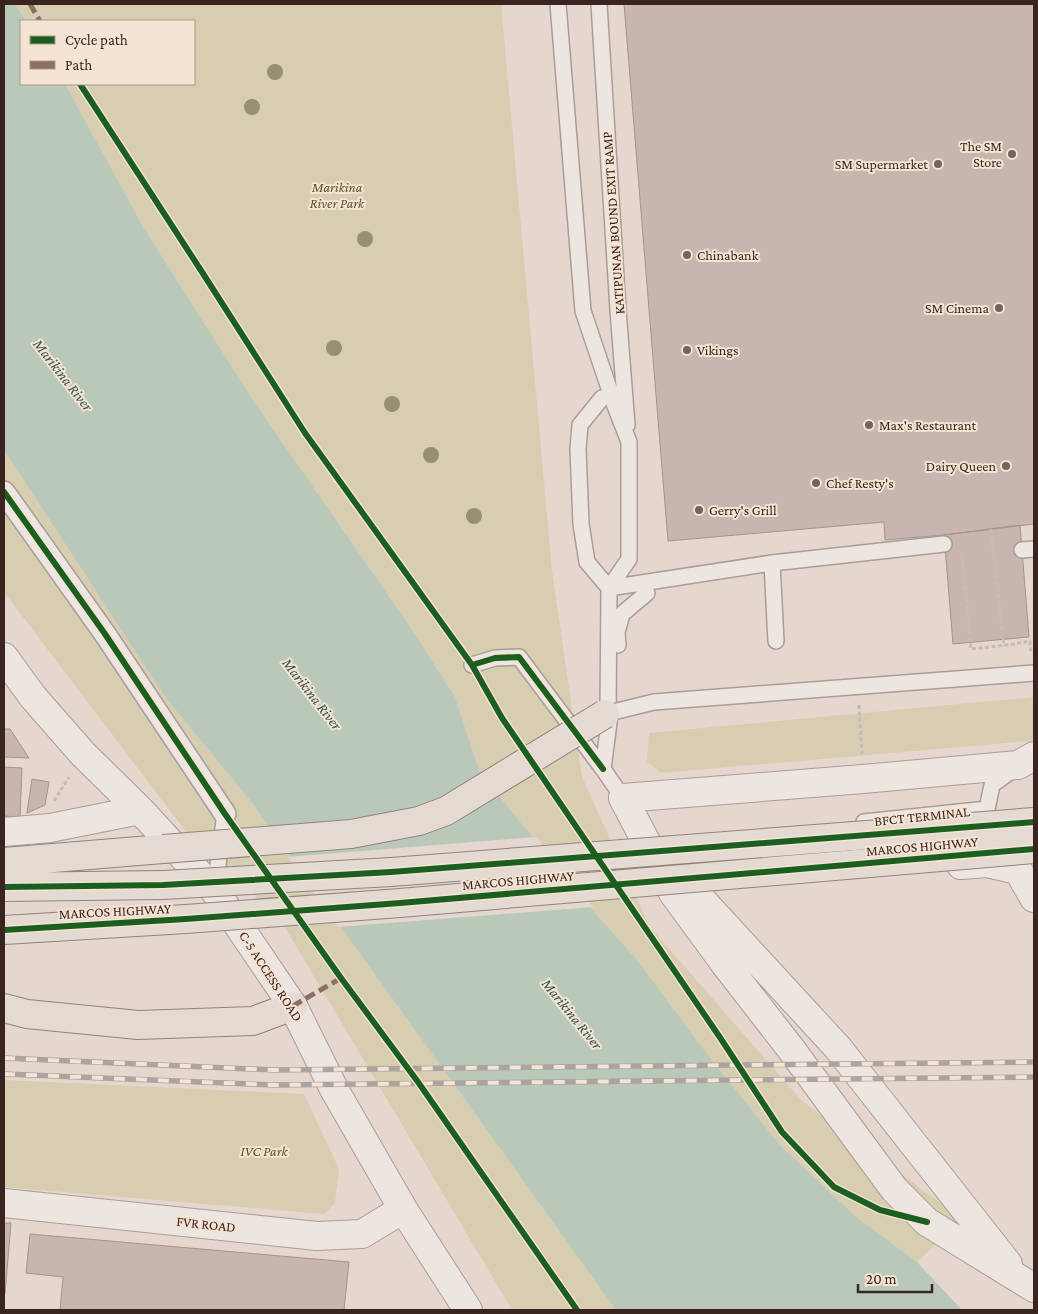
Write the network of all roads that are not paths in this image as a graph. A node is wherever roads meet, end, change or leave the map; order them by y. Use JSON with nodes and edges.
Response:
{"nodes":[{"id":1,"x":558,"y":4,"type":"edge"},
{"id":2,"x":599,"y":4,"type":"edge"},
{"id":3,"x":602,"y":398,"type":"dead end"},
{"id":4,"x":629,"y":442,"type":"junction"},
{"id":5,"x":4,"y":492,"type":"edge"},
{"id":6,"x":944,"y":544,"type":"dead end"},
{"id":7,"x":772,"y":563,"type":"junction"},
{"id":8,"x":609,"y":588,"type":"junction"},
{"id":9,"x":647,"y":593,"type":"dead end"},
{"id":10,"x":776,"y":641,"type":"dead end"},
{"id":11,"x":4,"y":657,"type":"edge"},
{"id":12,"x":472,"y":664,"type":"dead end"},
{"id":13,"x":1034,"y":674,"type":"edge"},
{"id":14,"x":606,"y":714,"type":"junction"},
{"id":15,"x":1026,"y":761,"type":"edge"},
{"id":16,"x":603,"y":769,"type":"junction"},
{"id":17,"x":623,"y":798,"type":"junction"},
{"id":18,"x":987,"y":809,"type":"junction"},
{"id":19,"x":140,"y":810,"type":"junction"},
{"id":20,"x":225,"y":814,"type":"joint"},
{"id":21,"x":906,"y":817,"type":"junction"},
{"id":22,"x":1034,"y":822,"type":"edge"},
{"id":23,"x":4,"y":832,"type":"edge"},
{"id":24,"x":1026,"y":860,"type":"edge"},
{"id":25,"x":4,"y":862,"type":"edge"},
{"id":26,"x":934,"y":867,"type":"junction"},
{"id":27,"x":858,"y":874,"type":"junction"},
{"id":28,"x":4,"y":887,"type":"edge"},
{"id":29,"x":215,"y":891,"type":"junction"},
{"id":30,"x":684,"y":893,"type":"junction"},
{"id":31,"x":1034,"y":898,"type":"edge"},
{"id":32,"x":4,"y":930,"type":"edge"},
{"id":33,"x":294,"y":1006,"type":"junction"},
{"id":34,"x":12,"y":1015,"type":"edge"},
{"id":35,"x":4,"y":1203,"type":"edge"},
{"id":36,"x":403,"y":1210,"type":"junction"},
{"id":37,"x":1027,"y":1284,"type":"edge"},
{"id":38,"x":468,"y":1310,"type":"edge"}],
"edges":[{"from":1,"to":4,"type":"lane"},
{"from":2,"to":4,"type":"lane","name":"KATIPUNAN BOUND EXIT RAMP"},
{"from":3,"to":8,"type":"lane"},
{"from":4,"to":8,"type":"lane","name":"KATIPUNAN BOUND EXIT RAMP"},
{"from":5,"to":20,"type":"street"},
{"from":6,"to":7,"type":"lane"},
{"from":7,"to":8,"type":"lane"},
{"from":7,"to":10,"type":"lane"},
{"from":8,"to":14,"type":"lane"},
{"from":9,"to":16,"type":"lane"},
{"from":11,"to":19,"type":"street","name":"C-5 ACCESS ROAD"},
{"from":12,"to":16,"type":"lane"},
{"from":13,"to":14,"type":"lane","bridge":true},
{"from":14,"to":25,"type":"main road","bridge":true},
{"from":15,"to":17,"type":"street"},
{"from":15,"to":18,"type":"lane","name":"BFCT TERMINAL"},
{"from":16,"to":17,"type":"lane"},
{"from":17,"to":30,"type":"street"},
{"from":18,"to":21,"type":"lane","name":"BFCT TERMINAL"},
{"from":18,"to":24,"type":"lane"},
{"from":19,"to":23,"type":"street"},
{"from":19,"to":29,"type":"street","name":"C-5 ACCESS ROAD"},
{"from":20,"to":29,"type":"lane"},
{"from":21,"to":26,"type":"lane"},
{"from":21,"to":27,"type":"lane","name":"BFCT TERMINAL"},
{"from":22,"to":28,"type":"main road","name":"MARCOS HIGHWAY","bridge":true},
{"from":24,"to":26,"type":"street"},
{"from":24,"to":31,"type":"street"},
{"from":24,"to":32,"type":"main road","name":"MARCOS HIGHWAY","bridge":true},
{"from":26,"to":27,"type":"street"},
{"from":27,"to":30,"type":"street"},
{"from":29,"to":33,"type":"street","name":"C-5 ACCESS ROAD"},
{"from":30,"to":37,"type":"street"},
{"from":30,"to":37,"type":"street"},
{"from":33,"to":34,"type":"main road"},
{"from":33,"to":36,"type":"street","name":"C-5 ACCESS ROAD"},
{"from":35,"to":36,"type":"street","name":"FVR ROAD"},
{"from":36,"to":38,"type":"street","name":"C-5 ACCESS ROAD"}]}
